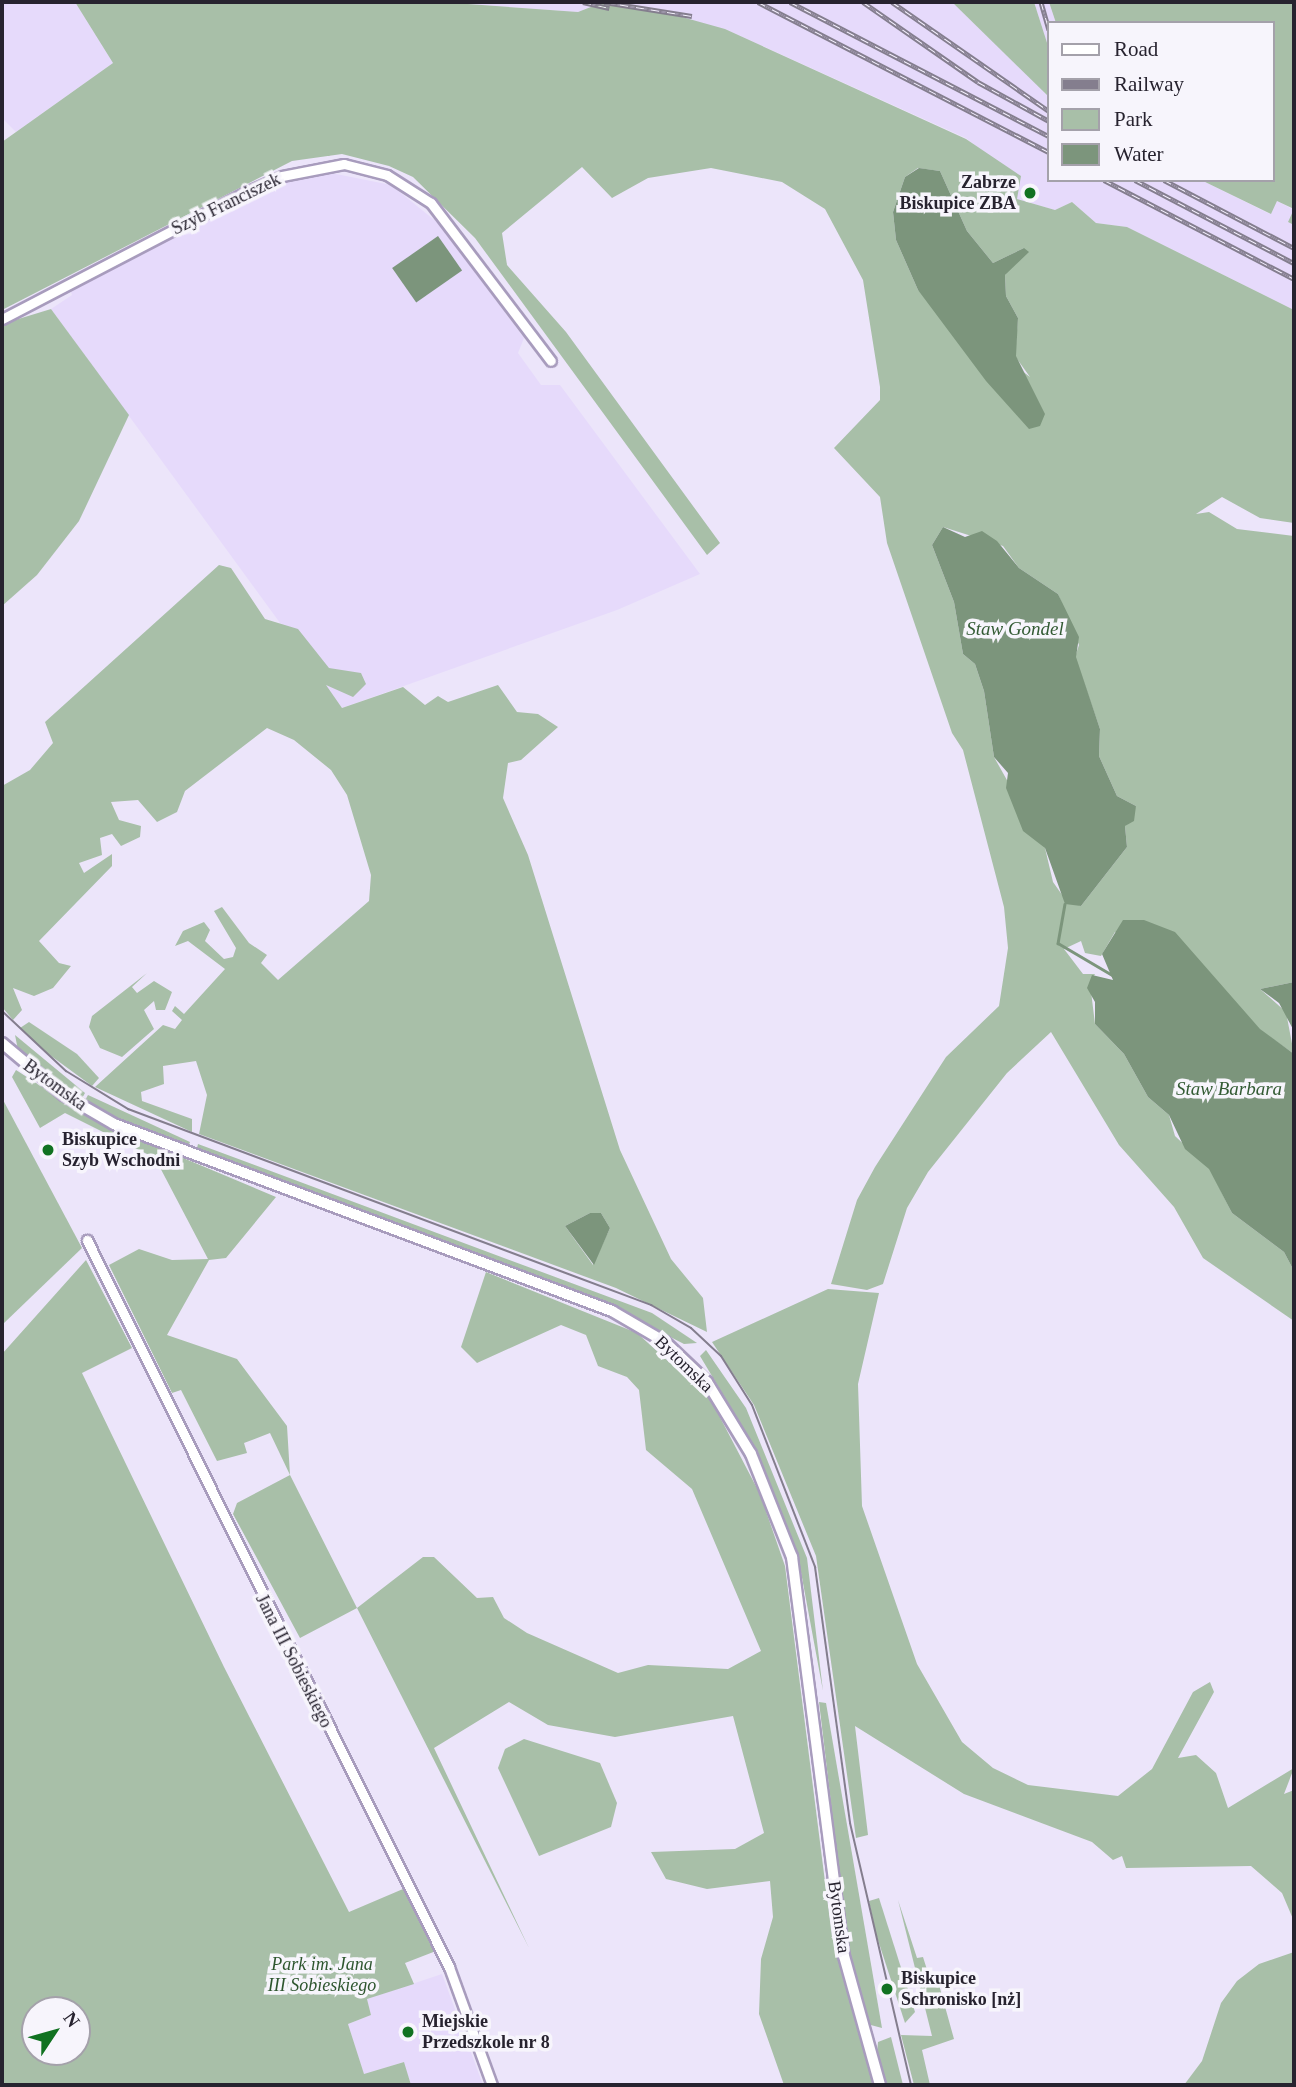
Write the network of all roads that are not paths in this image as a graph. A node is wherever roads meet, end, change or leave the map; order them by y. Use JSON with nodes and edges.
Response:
{"nodes":[{"id":1,"x":2,"y":319,"type":"edge"},
{"id":2,"x":551,"y":361,"type":"dead end"},
{"id":3,"x":2,"y":1042,"type":"edge"},
{"id":4,"x":87,"y":1240,"type":"dead end"},
{"id":5,"x":492,"y":2085,"type":"edge"},
{"id":6,"x":880,"y":2085,"type":"edge"}],
"edges":[{"from":1,"to":2,"type":"street","name":"Szyb Franciszek"},
{"from":3,"to":6,"type":"street","name":"Bytomska"},
{"from":4,"to":5,"type":"street","name":"Jana III Sobieskiego"}]}
